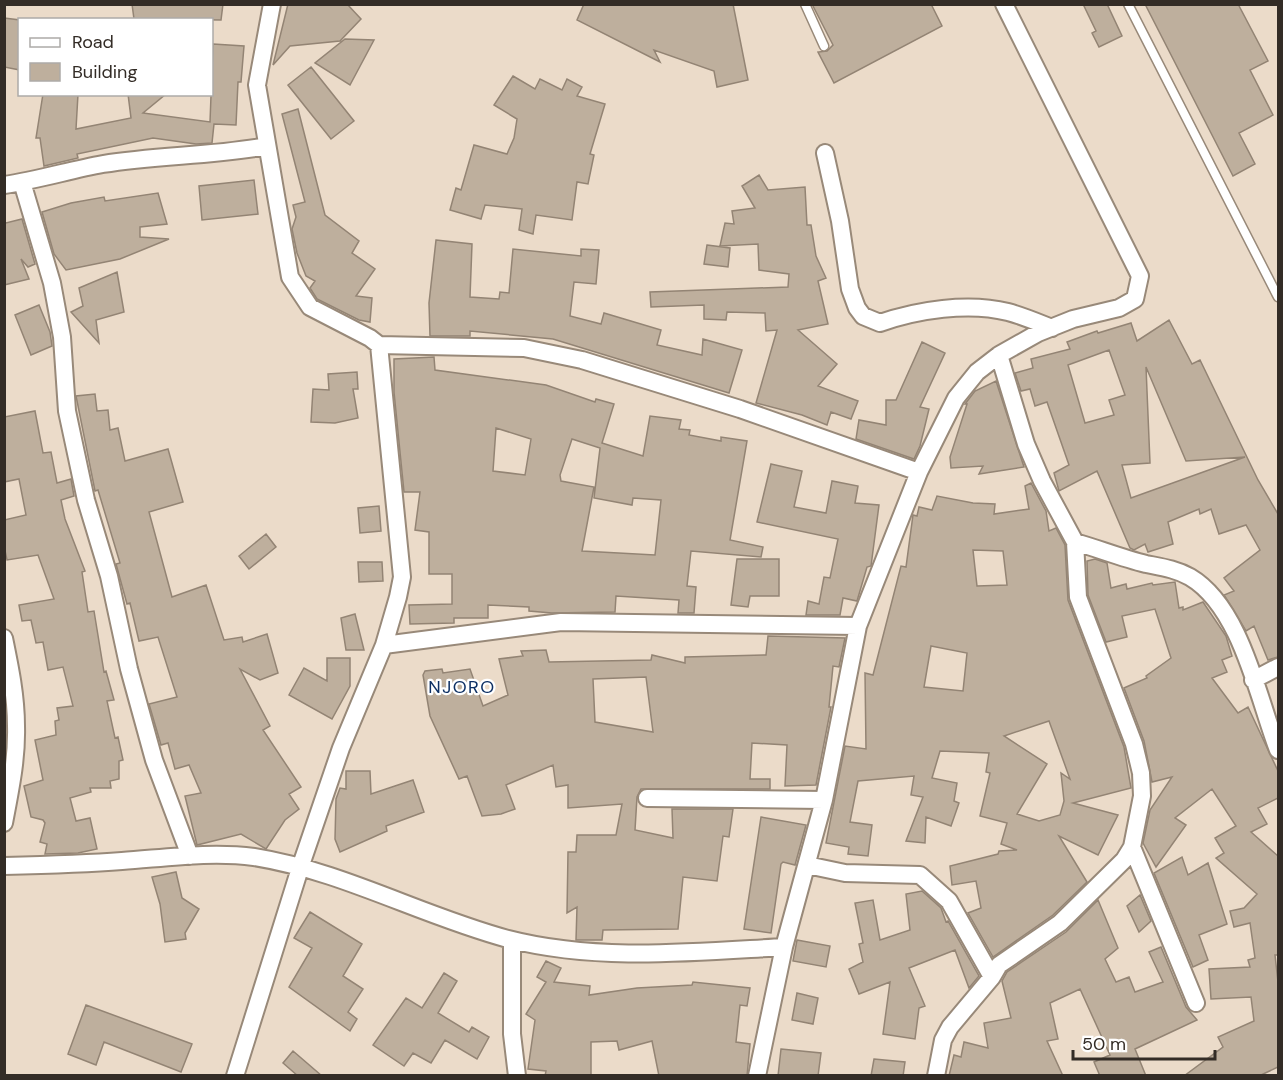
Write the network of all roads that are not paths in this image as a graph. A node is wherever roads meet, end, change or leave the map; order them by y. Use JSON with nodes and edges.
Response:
{"nodes":[{"id":1,"x":272,"y":4,"type":"edge"},
{"id":2,"x":804,"y":4,"type":"edge"},
{"id":3,"x":1004,"y":4,"type":"edge"},
{"id":4,"x":1128,"y":4,"type":"edge"},
{"id":5,"x":824,"y":46,"type":"dead end"},
{"id":6,"x":267,"y":146,"type":"junction"},
{"id":7,"x":825,"y":153,"type":"dead end"},
{"id":8,"x":22,"y":182,"type":"junction"},
{"id":9,"x":4,"y":185,"type":"edge"},
{"id":10,"x":1278,"y":297,"type":"edge"},
{"id":11,"x":1052,"y":328,"type":"junction"},
{"id":12,"x":379,"y":345,"type":"junction"},
{"id":13,"x":999,"y":355,"type":"junction"},
{"id":14,"x":919,"y":472,"type":"junction"},
{"id":15,"x":1075,"y":542,"type":"junction"},
{"id":16,"x":858,"y":626,"type":"junction"},
{"id":17,"x":4,"y":638,"type":"edge"},
{"id":18,"x":384,"y":645,"type":"junction"},
{"id":19,"x":1278,"y":667,"type":"edge"},
{"id":20,"x":1253,"y":680,"type":"junction"},
{"id":21,"x":1278,"y":750,"type":"edge"},
{"id":22,"x":647,"y":798,"type":"dead end"},
{"id":23,"x":824,"y":800,"type":"junction"},
{"id":24,"x":4,"y":823,"type":"edge"},
{"id":25,"x":1132,"y":847,"type":"junction"},
{"id":26,"x":190,"y":856,"type":"junction"},
{"id":27,"x":301,"y":865,"type":"junction"},
{"id":28,"x":807,"y":865,"type":"junction"},
{"id":29,"x":4,"y":866,"type":"edge"},
{"id":30,"x":512,"y":940,"type":"junction"},
{"id":31,"x":784,"y":947,"type":"junction"},
{"id":32,"x":992,"y":977,"type":"junction"},
{"id":33,"x":1196,"y":1003,"type":"dead end"},
{"id":34,"x":235,"y":1076,"type":"edge"},
{"id":35,"x":517,"y":1076,"type":"edge"},
{"id":36,"x":757,"y":1076,"type":"edge"},
{"id":37,"x":936,"y":1076,"type":"edge"}],
"edges":[{"from":1,"to":6,"type":"street"},
{"from":2,"to":5,"type":"lane"},
{"from":3,"to":11,"type":"street"},
{"from":4,"to":10,"type":"lane"},
{"from":6,"to":8,"type":"street"},
{"from":6,"to":12,"type":"street"},
{"from":7,"to":11,"type":"street"},
{"from":8,"to":9,"type":"street"},
{"from":8,"to":26,"type":"street"},
{"from":11,"to":13,"type":"street"},
{"from":12,"to":14,"type":"street"},
{"from":12,"to":18,"type":"street"},
{"from":13,"to":14,"type":"street"},
{"from":13,"to":15,"type":"street"},
{"from":14,"to":16,"type":"street"},
{"from":15,"to":20,"type":"street"},
{"from":15,"to":25,"type":"street"},
{"from":16,"to":18,"type":"street"},
{"from":16,"to":23,"type":"street"},
{"from":17,"to":24,"type":"street"},
{"from":18,"to":27,"type":"street"},
{"from":19,"to":20,"type":"street"},
{"from":20,"to":21,"type":"street"},
{"from":22,"to":23,"type":"street"},
{"from":23,"to":28,"type":"street"},
{"from":25,"to":32,"type":"street"},
{"from":25,"to":33,"type":"street"},
{"from":26,"to":27,"type":"street"},
{"from":26,"to":29,"type":"street"},
{"from":27,"to":30,"type":"street"},
{"from":27,"to":34,"type":"street"},
{"from":28,"to":31,"type":"street"},
{"from":28,"to":32,"type":"street"},
{"from":30,"to":31,"type":"street"},
{"from":30,"to":35,"type":"street"},
{"from":31,"to":36,"type":"street"},
{"from":32,"to":37,"type":"street"}]}
